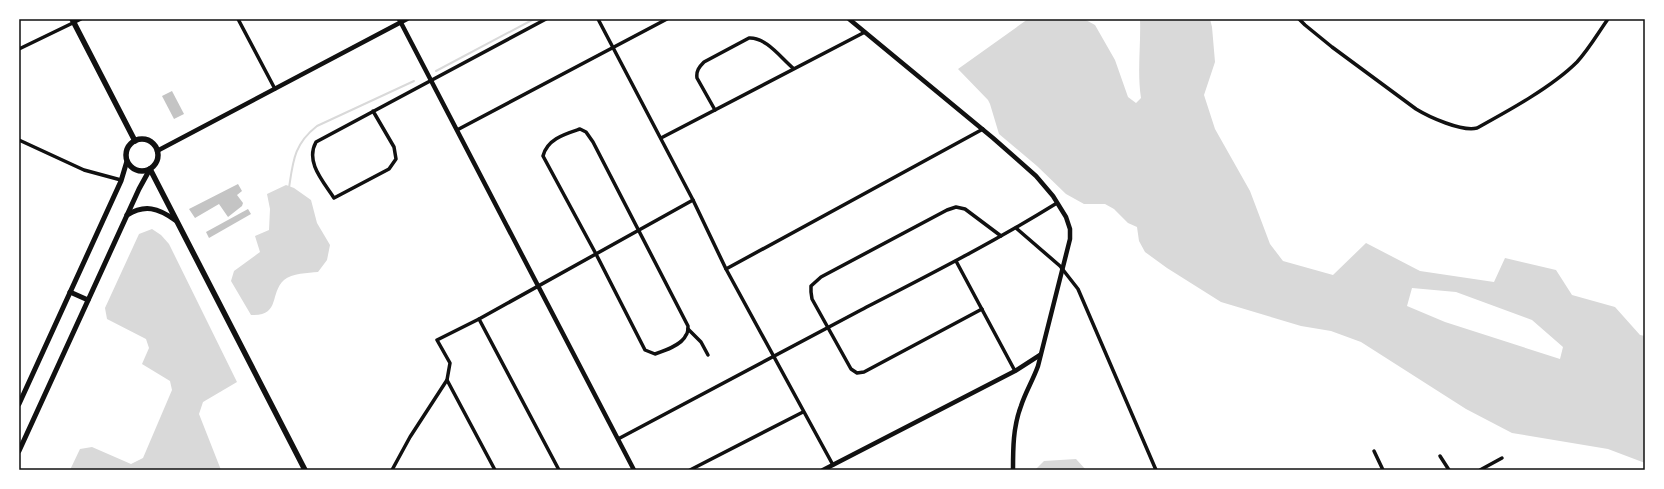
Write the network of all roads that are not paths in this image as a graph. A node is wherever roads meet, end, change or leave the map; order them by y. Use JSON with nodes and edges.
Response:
{"nodes":[{"id":1,"x":80,"y":19,"type":"edge"},
{"id":2,"x":238,"y":19,"type":"edge"},
{"id":3,"x":407,"y":19,"type":"edge"},
{"id":4,"x":546,"y":19,"type":"edge"},
{"id":5,"x":598,"y":19,"type":"edge"},
{"id":6,"x":667,"y":19,"type":"edge"},
{"id":7,"x":849,"y":19,"type":"edge"},
{"id":8,"x":1299,"y":19,"type":"edge"},
{"id":9,"x":1608,"y":19,"type":"edge"},
{"id":10,"x":73,"y":21,"type":"edge"},
{"id":11,"x":400,"y":21,"type":"edge"},
{"id":12,"x":865,"y":32,"type":"junction"},
{"id":13,"x":613,"y":47,"type":"junction"},
{"id":14,"x":19,"y":49,"type":"edge"},
{"id":15,"x":793,"y":68,"type":"junction"},
{"id":16,"x":431,"y":80,"type":"junction"},
{"id":17,"x":275,"y":89,"type":"junction"},
{"id":18,"x":715,"y":110,"type":"junction"},
{"id":19,"x":373,"y":111,"type":"junction"},
{"id":20,"x":982,"y":129,"type":"junction"},
{"id":21,"x":457,"y":130,"type":"junction"},
{"id":22,"x":661,"y":138,"type":"junction"},
{"id":23,"x":19,"y":140,"type":"edge"},
{"id":24,"x":135,"y":141,"type":"junction"},
{"id":25,"x":157,"y":151,"type":"junction"},
{"id":26,"x":127,"y":161,"type":"junction"},
{"id":27,"x":150,"y":169,"type":"junction"},
{"id":28,"x":121,"y":180,"type":"junction"},
{"id":29,"x":693,"y":200,"type":"junction"},
{"id":30,"x":1057,"y":203,"type":"junction"},
{"id":31,"x":126,"y":216,"type":"junction"},
{"id":32,"x":175,"y":220,"type":"junction"},
{"id":33,"x":1016,"y":228,"type":"junction"},
{"id":34,"x":639,"y":230,"type":"junction"},
{"id":35,"x":1001,"y":236,"type":"junction"},
{"id":36,"x":596,"y":254,"type":"junction"},
{"id":37,"x":956,"y":261,"type":"junction"},
{"id":38,"x":1062,"y":268,"type":"junction"},
{"id":39,"x":726,"y":269,"type":"junction"},
{"id":40,"x":538,"y":286,"type":"junction"},
{"id":41,"x":70,"y":292,"type":"junction"},
{"id":42,"x":88,"y":300,"type":"junction"},
{"id":43,"x":982,"y":309,"type":"junction"},
{"id":44,"x":479,"y":319,"type":"junction"},
{"id":45,"x":828,"y":328,"type":"junction"},
{"id":46,"x":688,"y":329,"type":"junction"},
{"id":47,"x":1040,"y":354,"type":"junction"},
{"id":48,"x":708,"y":355,"type":"dead end"},
{"id":49,"x":774,"y":358,"type":"junction"},
{"id":50,"x":1015,"y":371,"type":"junction"},
{"id":51,"x":447,"y":380,"type":"junction"},
{"id":52,"x":19,"y":404,"type":"edge"},
{"id":53,"x":803,"y":412,"type":"junction"},
{"id":54,"x":618,"y":438,"type":"junction"},
{"id":55,"x":19,"y":451,"type":"edge"},
{"id":56,"x":1374,"y":451,"type":"dead end"},
{"id":57,"x":1440,"y":456,"type":"dead end"},
{"id":58,"x":1502,"y":458,"type":"dead end"},
{"id":59,"x":833,"y":465,"type":"junction"},
{"id":60,"x":305,"y":470,"type":"edge"},
{"id":61,"x":392,"y":470,"type":"edge"},
{"id":62,"x":495,"y":470,"type":"edge"},
{"id":63,"x":559,"y":470,"type":"edge"},
{"id":64,"x":634,"y":470,"type":"edge"},
{"id":65,"x":690,"y":470,"type":"edge"},
{"id":66,"x":823,"y":470,"type":"edge"},
{"id":67,"x":837,"y":470,"type":"edge"},
{"id":68,"x":1013,"y":470,"type":"edge"},
{"id":69,"x":1156,"y":470,"type":"edge"},
{"id":70,"x":1383,"y":470,"type":"edge"},
{"id":71,"x":1449,"y":470,"type":"edge"},
{"id":72,"x":1480,"y":470,"type":"edge"}],
"edges":[{"from":1,"to":10,"type":"street"},
{"from":2,"to":17,"type":"street"},
{"from":3,"to":11,"type":"street"},
{"from":4,"to":16,"type":"street"},
{"from":5,"to":13,"type":"street"},
{"from":6,"to":13,"type":"street"},
{"from":7,"to":12,"type":"street"},
{"from":8,"to":9,"type":"street"},
{"from":10,"to":14,"type":"street"},
{"from":10,"to":24,"type":"main road"},
{"from":11,"to":16,"type":"street"},
{"from":11,"to":17,"type":"street"},
{"from":12,"to":15,"type":"street"},
{"from":12,"to":20,"type":"street"},
{"from":13,"to":21,"type":"street"},
{"from":13,"to":22,"type":"street"},
{"from":15,"to":18,"type":"street"},
{"from":15,"to":18,"type":"street"},
{"from":16,"to":19,"type":"street"},
{"from":16,"to":21,"type":"street"},
{"from":17,"to":25,"type":"street"},
{"from":18,"to":22,"type":"street"},
{"from":19,"to":19,"type":"street"},
{"from":20,"to":30,"type":"street"},
{"from":20,"to":39,"type":"street"},
{"from":21,"to":40,"type":"street"},
{"from":22,"to":29,"type":"street"},
{"from":23,"to":28,"type":"street"},
{"from":24,"to":25,"type":"main road"},
{"from":24,"to":26,"type":"main road"},
{"from":25,"to":27,"type":"main road"},
{"from":26,"to":27,"type":"main road"},
{"from":26,"to":28,"type":"main road"},
{"from":27,"to":31,"type":"main road"},
{"from":27,"to":32,"type":"main road"},
{"from":28,"to":41,"type":"main road"},
{"from":29,"to":34,"type":"street"},
{"from":29,"to":39,"type":"street"},
{"from":30,"to":33,"type":"street"},
{"from":30,"to":38,"type":"street"},
{"from":31,"to":32,"type":"main road"},
{"from":31,"to":42,"type":"main road"},
{"from":32,"to":60,"type":"main road"},
{"from":33,"to":35,"type":"street"},
{"from":33,"to":38,"type":"street"},
{"from":34,"to":36,"type":"street"},
{"from":34,"to":36,"type":"street"},
{"from":34,"to":46,"type":"street"},
{"from":35,"to":37,"type":"street"},
{"from":35,"to":45,"type":"street"},
{"from":36,"to":40,"type":"street"},
{"from":36,"to":46,"type":"street"},
{"from":37,"to":43,"type":"street"},
{"from":37,"to":45,"type":"street"},
{"from":38,"to":47,"type":"street"},
{"from":38,"to":69,"type":"street"},
{"from":39,"to":49,"type":"street"},
{"from":40,"to":44,"type":"street"},
{"from":40,"to":54,"type":"street"},
{"from":41,"to":42,"type":"main road"},
{"from":41,"to":52,"type":"main road"},
{"from":42,"to":55,"type":"main road"},
{"from":43,"to":45,"type":"street"},
{"from":43,"to":50,"type":"street"},
{"from":44,"to":51,"type":"street"},
{"from":44,"to":63,"type":"street"},
{"from":45,"to":49,"type":"street"},
{"from":46,"to":48,"type":"street"},
{"from":47,"to":50,"type":"street"},
{"from":47,"to":68,"type":"street"},
{"from":49,"to":53,"type":"street"},
{"from":49,"to":54,"type":"street"},
{"from":50,"to":59,"type":"street"},
{"from":51,"to":61,"type":"street"},
{"from":51,"to":62,"type":"street"},
{"from":53,"to":59,"type":"street"},
{"from":53,"to":65,"type":"street"},
{"from":54,"to":64,"type":"street"},
{"from":56,"to":70,"type":"street"},
{"from":57,"to":71,"type":"street"},
{"from":58,"to":72,"type":"street"},
{"from":59,"to":66,"type":"street"},
{"from":59,"to":67,"type":"street"}]}
